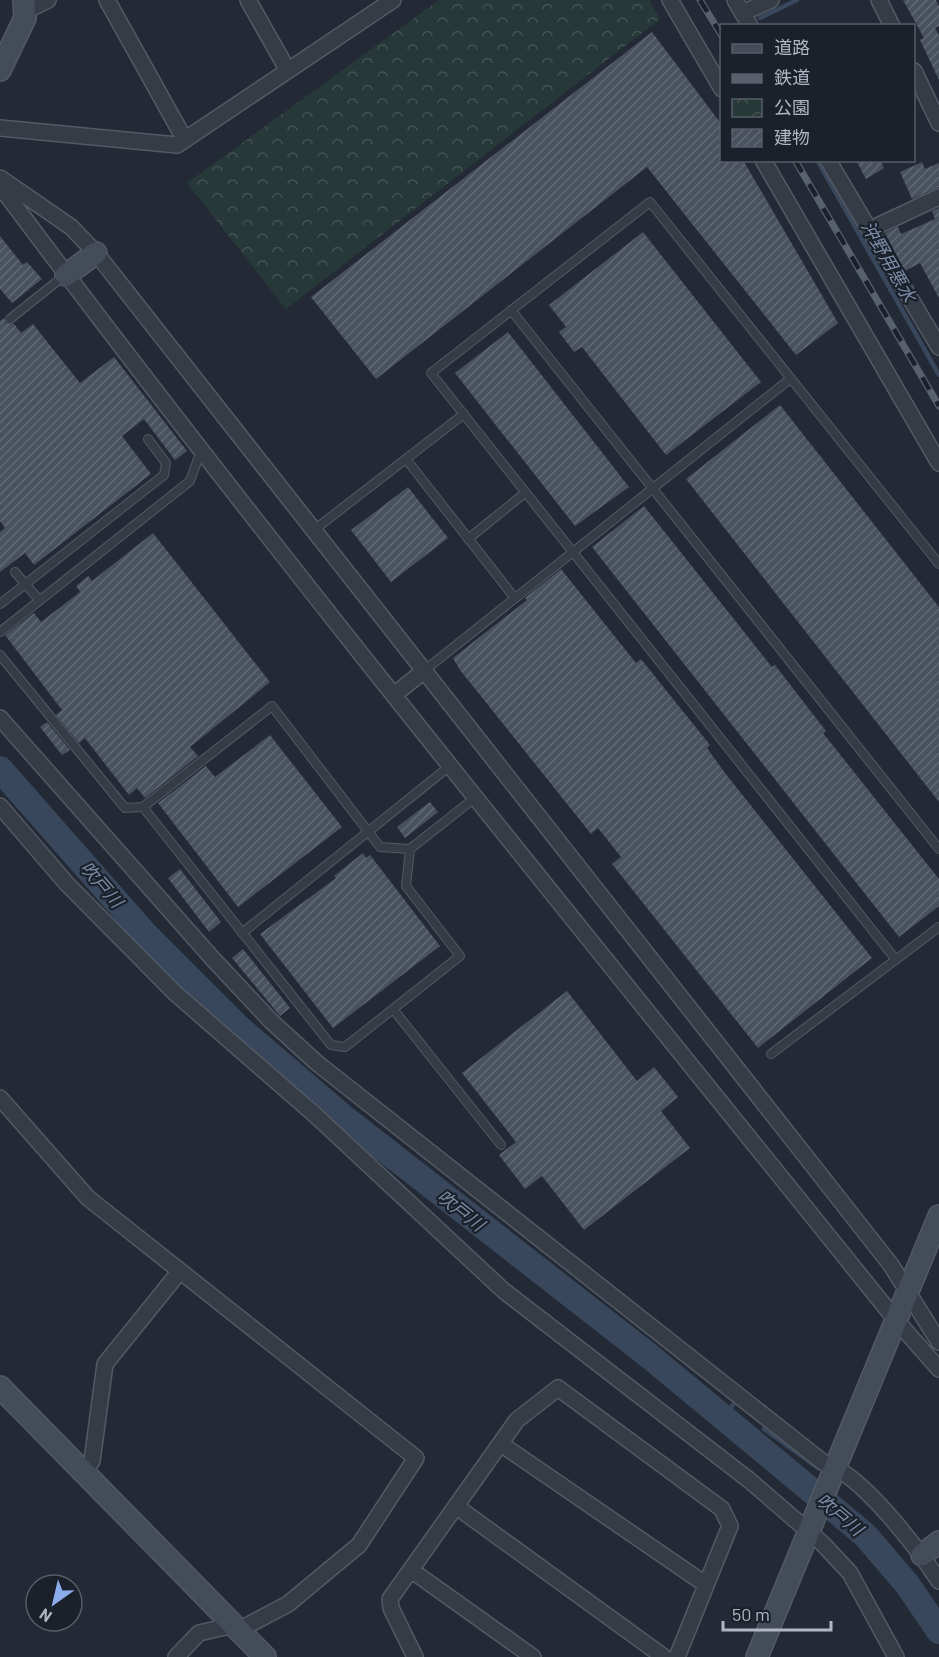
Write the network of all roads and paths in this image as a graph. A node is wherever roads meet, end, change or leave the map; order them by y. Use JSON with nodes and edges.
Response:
{"nodes":[{"id":1,"x":48,"y":0,"type":"edge"},
{"id":2,"x":107,"y":0,"type":"edge"},
{"id":3,"x":248,"y":0,"type":"edge"},
{"id":4,"x":670,"y":0,"type":"edge"},
{"id":5,"x":771,"y":0,"type":"edge"},
{"id":6,"x":879,"y":0,"type":"edge"},
{"id":7,"x":384,"y":2,"type":"edge"},
{"id":8,"x":25,"y":6,"type":"edge"},
{"id":9,"x":743,"y":13,"type":"edge"},
{"id":10,"x":891,"y":24,"type":"edge"},
{"id":11,"x":287,"y":69,"type":"junction"},
{"id":12,"x":0,"y":70,"type":"edge"},
{"id":13,"x":915,"y":73,"type":"edge"},
{"id":14,"x":720,"y":86,"type":"edge"},
{"id":15,"x":939,"y":123,"type":"edge"},
{"id":16,"x":0,"y":128,"type":"edge"},
{"id":17,"x":185,"y":140,"type":"junction"},
{"id":18,"x":764,"y":162,"type":"edge"},
{"id":19,"x":829,"y":162,"type":"edge"},
{"id":20,"x":0,"y":178,"type":"edge"},
{"id":21,"x":0,"y":186,"type":"edge"},
{"id":22,"x":939,"y":197,"type":"edge"},
{"id":23,"x":868,"y":230,"type":"junction"},
{"id":24,"x":96,"y":253,"type":"junction"},
{"id":25,"x":66,"y":275,"type":"junction"},
{"id":26,"x":512,"y":310,"type":"junction"},
{"id":27,"x":10,"y":319,"type":"dead end"},
{"id":28,"x":939,"y":347,"type":"edge"},
{"id":29,"x":790,"y":379,"type":"junction"},
{"id":30,"x":464,"y":414,"type":"junction"},
{"id":31,"x":148,"y":439,"type":"dead end"},
{"id":32,"x":202,"y":450,"type":"junction"},
{"id":33,"x":406,"y":459,"type":"junction"},
{"id":34,"x":939,"y":463,"type":"edge"},
{"id":35,"x":652,"y":488,"type":"junction"},
{"id":36,"x":525,"y":494,"type":"junction"},
{"id":37,"x":314,"y":530,"type":"junction"},
{"id":38,"x":468,"y":539,"type":"junction"},
{"id":39,"x":571,"y":552,"type":"junction"},
{"id":40,"x":939,"y":564,"type":"edge"},
{"id":41,"x":15,"y":572,"type":"dead end"},
{"id":42,"x":26,"y":583,"type":"junction"},
{"id":43,"x":514,"y":597,"type":"junction"},
{"id":44,"x":39,"y":600,"type":"junction"},
{"id":45,"x":0,"y":604,"type":"edge"},
{"id":46,"x":0,"y":632,"type":"edge"},
{"id":47,"x":0,"y":655,"type":"edge"},
{"id":48,"x":425,"y":670,"type":"junction"},
{"id":49,"x":394,"y":695,"type":"junction"},
{"id":50,"x":0,"y":718,"type":"edge"},
{"id":51,"x":451,"y":765,"type":"junction"},
{"id":52,"x":476,"y":797,"type":"junction"},
{"id":53,"x":0,"y":806,"type":"edge"},
{"id":54,"x":143,"y":807,"type":"junction"},
{"id":55,"x":368,"y":831,"type":"junction"},
{"id":56,"x":939,"y":848,"type":"edge"},
{"id":57,"x":410,"y":849,"type":"junction"},
{"id":58,"x":939,"y":927,"type":"edge"},
{"id":59,"x":242,"y":933,"type":"junction"},
{"id":60,"x":896,"y":960,"type":"junction"},
{"id":61,"x":393,"y":1009,"type":"junction"},
{"id":62,"x":771,"y":1054,"type":"dead end"},
{"id":63,"x":0,"y":1098,"type":"edge"},
{"id":64,"x":501,"y":1145,"type":"dead end"},
{"id":65,"x":939,"y":1216,"type":"edge"},
{"id":66,"x":180,"y":1271,"type":"junction"},
{"id":67,"x":908,"y":1290,"type":"junction"},
{"id":68,"x":895,"y":1319,"type":"junction"},
{"id":69,"x":939,"y":1342,"type":"edge"},
{"id":70,"x":939,"y":1369,"type":"edge"},
{"id":71,"x":0,"y":1387,"type":"edge"},
{"id":72,"x":501,"y":1444,"type":"junction"},
{"id":73,"x":834,"y":1466,"type":"junction"},
{"id":74,"x":83,"y":1472,"type":"junction"},
{"id":75,"x":457,"y":1507,"type":"junction"},
{"id":76,"x":809,"y":1530,"type":"junction"},
{"id":77,"x":939,"y":1542,"type":"edge"},
{"id":78,"x":922,"y":1555,"type":"junction"},
{"id":79,"x":411,"y":1570,"type":"junction"},
{"id":80,"x":939,"y":1581,"type":"edge"},
{"id":81,"x":705,"y":1584,"type":"junction"},
{"id":82,"x":236,"y":1628,"type":"junction"},
{"id":83,"x":176,"y":1657,"type":"edge"},
{"id":84,"x":265,"y":1657,"type":"edge"},
{"id":85,"x":415,"y":1657,"type":"edge"},
{"id":86,"x":534,"y":1657,"type":"edge"},
{"id":87,"x":664,"y":1657,"type":"edge"},
{"id":88,"x":677,"y":1657,"type":"edge"},
{"id":89,"x":757,"y":1657,"type":"edge"},
{"id":90,"x":896,"y":1657,"type":"edge"}],
"edges":[{"from":1,"to":8,"type":"street"},
{"from":2,"to":17,"type":"street"},
{"from":3,"to":11,"type":"street"},
{"from":4,"to":14,"type":"street"},
{"from":5,"to":9,"type":"street"},
{"from":6,"to":10,"type":"street"},
{"from":7,"to":11,"type":"street"},
{"from":8,"to":12,"type":"street"},
{"from":11,"to":17,"type":"street"},
{"from":13,"to":15,"type":"street"},
{"from":16,"to":17,"type":"street"},
{"from":18,"to":34,"type":"street"},
{"from":19,"to":23,"type":"street"},
{"from":20,"to":24,"type":"street"},
{"from":21,"to":25,"type":"street"},
{"from":22,"to":23,"type":"street"},
{"from":23,"to":28,"type":"street"},
{"from":24,"to":25,"type":"street"},
{"from":24,"to":37,"type":"street"},
{"from":25,"to":27,"type":"lane"},
{"from":25,"to":32,"type":"street"},
{"from":26,"to":29,"type":"lane"},
{"from":26,"to":30,"type":"lane"},
{"from":26,"to":35,"type":"lane"},
{"from":29,"to":35,"type":"lane"},
{"from":29,"to":40,"type":"lane"},
{"from":30,"to":33,"type":"lane"},
{"from":30,"to":36,"type":"lane"},
{"from":31,"to":42,"type":"lane"},
{"from":32,"to":44,"type":"lane"},
{"from":32,"to":49,"type":"street"},
{"from":33,"to":37,"type":"lane"},
{"from":33,"to":38,"type":"lane"},
{"from":35,"to":39,"type":"lane"},
{"from":35,"to":56,"type":"lane"},
{"from":36,"to":38,"type":"lane"},
{"from":36,"to":39,"type":"lane"},
{"from":37,"to":48,"type":"street"},
{"from":38,"to":43,"type":"lane"},
{"from":39,"to":43,"type":"lane"},
{"from":39,"to":60,"type":"lane"},
{"from":41,"to":42,"type":"lane"},
{"from":42,"to":44,"type":"lane"},
{"from":42,"to":45,"type":"lane"},
{"from":43,"to":48,"type":"lane"},
{"from":44,"to":46,"type":"lane"},
{"from":47,"to":54,"type":"lane"},
{"from":48,"to":49,"type":"street"},
{"from":48,"to":67,"type":"street"},
{"from":49,"to":51,"type":"street"},
{"from":50,"to":73,"type":"street"},
{"from":51,"to":52,"type":"street"},
{"from":51,"to":55,"type":"lane"},
{"from":52,"to":57,"type":"lane"},
{"from":52,"to":68,"type":"street"},
{"from":53,"to":76,"type":"street"},
{"from":54,"to":55,"type":"lane"},
{"from":54,"to":59,"type":"lane"},
{"from":55,"to":57,"type":"lane"},
{"from":55,"to":59,"type":"lane"},
{"from":57,"to":61,"type":"lane"},
{"from":58,"to":60,"type":"lane"},
{"from":59,"to":61,"type":"lane"},
{"from":60,"to":62,"type":"lane"},
{"from":61,"to":64,"type":"lane"},
{"from":63,"to":66,"type":"street"},
{"from":65,"to":67,"type":"street"},
{"from":66,"to":74,"type":"street"},
{"from":66,"to":82,"type":"street"},
{"from":67,"to":68,"type":"street"},
{"from":67,"to":69,"type":"street"},
{"from":68,"to":70,"type":"street"},
{"from":68,"to":73,"type":"street"},
{"from":71,"to":74,"type":"street"},
{"from":72,"to":75,"type":"street"},
{"from":72,"to":81,"type":"street"},
{"from":72,"to":81,"type":"street"},
{"from":73,"to":76,"type":"street"},
{"from":73,"to":78,"type":"street"},
{"from":74,"to":82,"type":"street"},
{"from":75,"to":79,"type":"street"},
{"from":75,"to":87,"type":"street"},
{"from":76,"to":89,"type":"street"},
{"from":76,"to":90,"type":"street"},
{"from":77,"to":78,"type":"street"},
{"from":78,"to":80,"type":"street"},
{"from":79,"to":85,"type":"street"},
{"from":79,"to":86,"type":"street"},
{"from":81,"to":88,"type":"street"},
{"from":82,"to":83,"type":"street"},
{"from":82,"to":84,"type":"street"}]}
